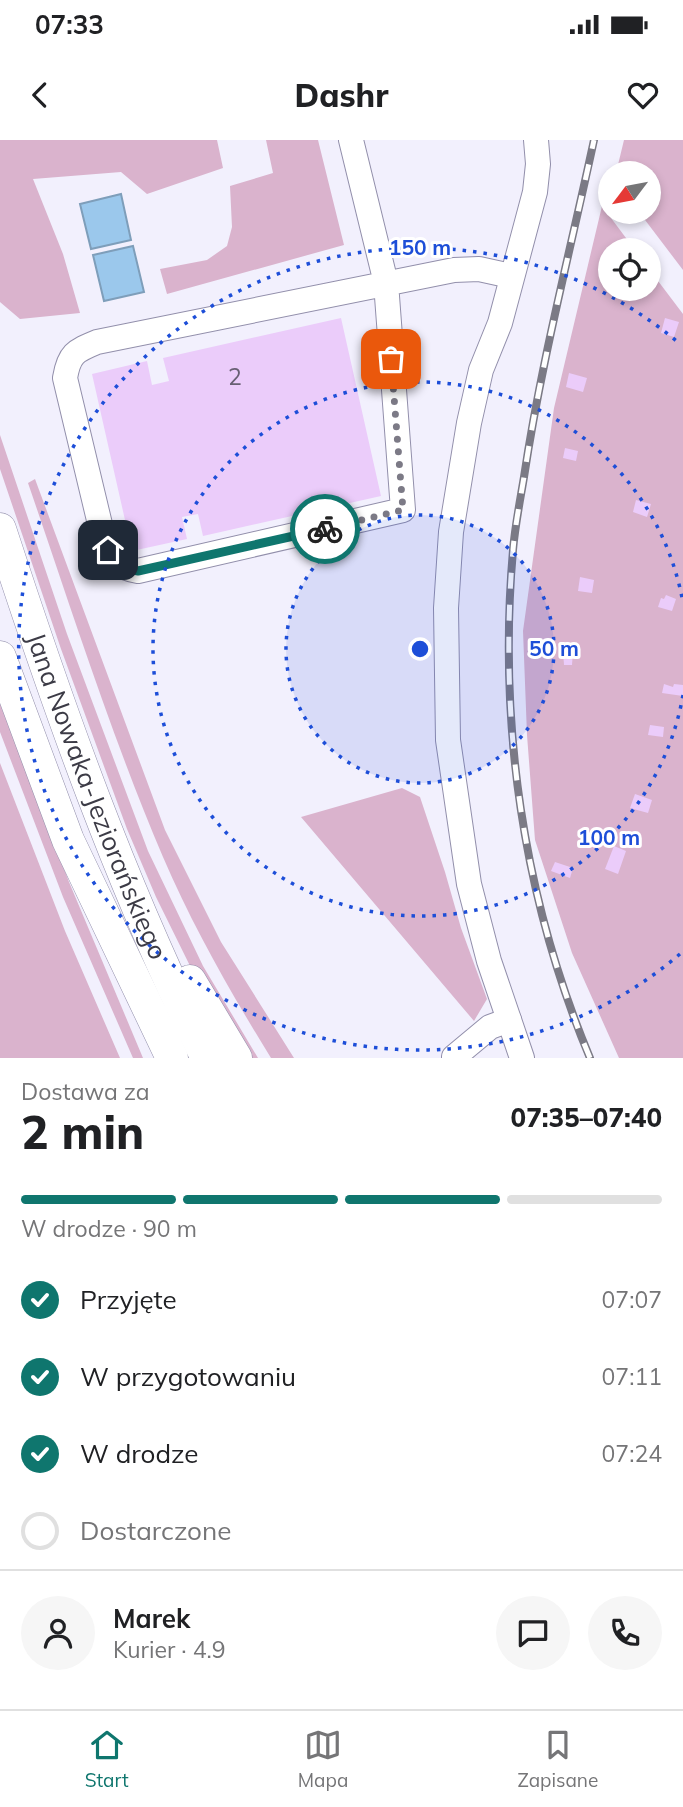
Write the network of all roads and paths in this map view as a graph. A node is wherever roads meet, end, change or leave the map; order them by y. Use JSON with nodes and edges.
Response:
{"nodes":[{"id":1,"x":351,"y":140,"type":"edge"},
{"id":2,"x":520,"y":140,"type":"edge"},
{"id":3,"x":536,"y":140,"type":"edge"},
{"id":4,"x":526,"y":219,"type":"junction"},
{"id":5,"x":511,"y":276,"type":"junction"},
{"id":6,"x":386,"y":284,"type":"junction"},
{"id":7,"x":0,"y":529,"type":"edge"},
{"id":8,"x":0,"y":657,"type":"edge"},
{"id":9,"x":70,"y":844,"type":"junction"},
{"id":10,"x":114,"y":853,"type":"junction"},
{"id":11,"x":509,"y":1020,"type":"junction"},
{"id":12,"x":454,"y":1057,"type":"edge"},
{"id":13,"x":151,"y":1058,"type":"edge"},
{"id":14,"x":172,"y":1058,"type":"edge"},
{"id":15,"x":207,"y":1058,"type":"edge"},
{"id":16,"x":236,"y":1058,"type":"edge"},
{"id":17,"x":522,"y":1058,"type":"edge"}],
"edges":[{"from":1,"to":6,"type":"lane"},
{"from":2,"to":4,"type":"lane"},
{"from":3,"to":4,"type":"lane"},
{"from":4,"to":5,"type":"lane"},
{"from":5,"to":6,"type":"lane"},
{"from":5,"to":11,"type":"lane"},
{"from":6,"to":6,"type":"lane"},
{"from":7,"to":10,"type":"main road","name":"Jana Nowaka-Jeziorańskiego"},
{"from":8,"to":9,"type":"main road","name":"Jana Nowaka-Jeziorańskiego"},
{"from":9,"to":13,"type":"main road"},
{"from":9,"to":14,"type":"main road","name":"Jana Nowaka-Jeziorańskiego"},
{"from":10,"to":15,"type":"main road","name":"Jana Nowaka-Jeziorańskiego"},
{"from":10,"to":16,"type":"main road"},
{"from":11,"to":12,"type":"lane"},
{"from":11,"to":17,"type":"lane"}]}
